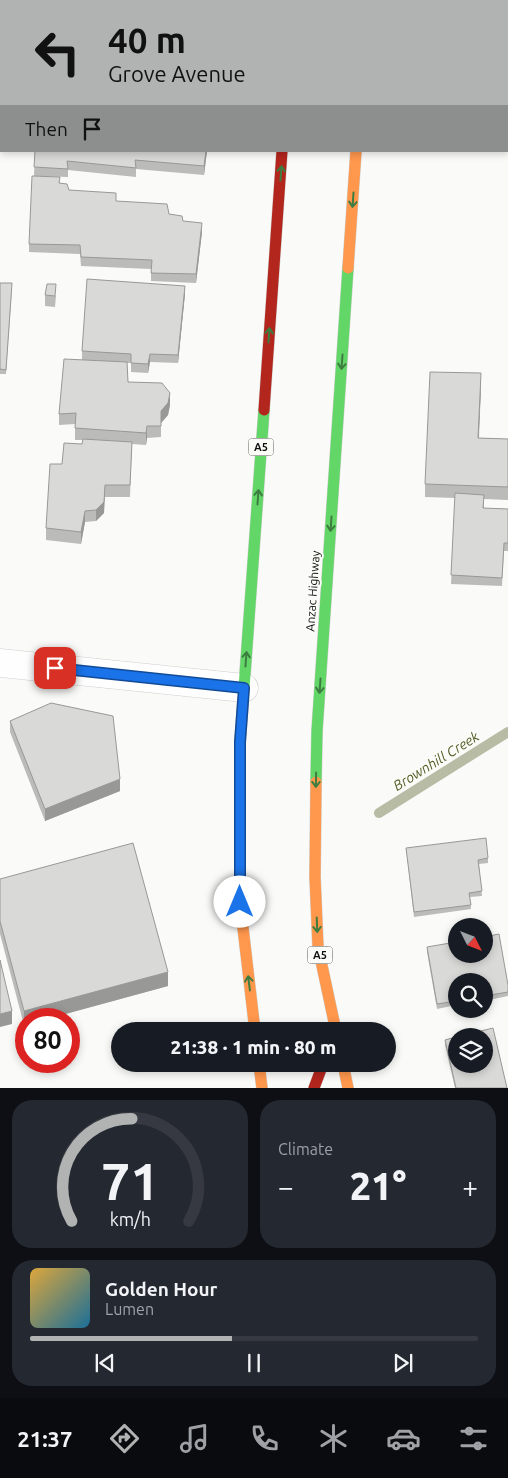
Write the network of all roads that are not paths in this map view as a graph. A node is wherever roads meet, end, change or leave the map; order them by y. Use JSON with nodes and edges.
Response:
{"nodes":[{"id":1,"x":282,"y":152,"type":"edge"},
{"id":2,"x":356,"y":152,"type":"edge"},
{"id":3,"x":0,"y":663,"type":"edge"},
{"id":4,"x":244,"y":688,"type":"junction"},
{"id":5,"x":328,"y":995,"type":"junction"},
{"id":6,"x":254,"y":1022,"type":"edge"},
{"id":7,"x":326,"y":1022,"type":"edge"},
{"id":8,"x":334,"y":1022,"type":"edge"},
{"id":9,"x":260,"y":1072,"type":"edge"},
{"id":10,"x":320,"y":1072,"type":"edge"},
{"id":11,"x":344,"y":1072,"type":"edge"},
{"id":12,"x":262,"y":1088,"type":"edge"},
{"id":13,"x":314,"y":1088,"type":"edge"},
{"id":14,"x":348,"y":1088,"type":"edge"}],
"edges":[{"from":4,"to":1,"type":"highway","number":"A5","one_way":true},
{"from":2,"to":5,"type":"highway","name":"Anzac Highway","number":"A5","one_way":true},
{"from":3,"to":4,"type":"street"},
{"from":6,"to":4,"type":"highway","number":"A5","one_way":true},
{"from":5,"to":7,"type":"highway"},
{"from":5,"to":8,"type":"highway","name":"Anzac Highway","number":"A5"},
{"from":9,"to":12,"type":"highway"},
{"from":10,"to":13,"type":"highway"},
{"from":11,"to":14,"type":"highway"}]}
